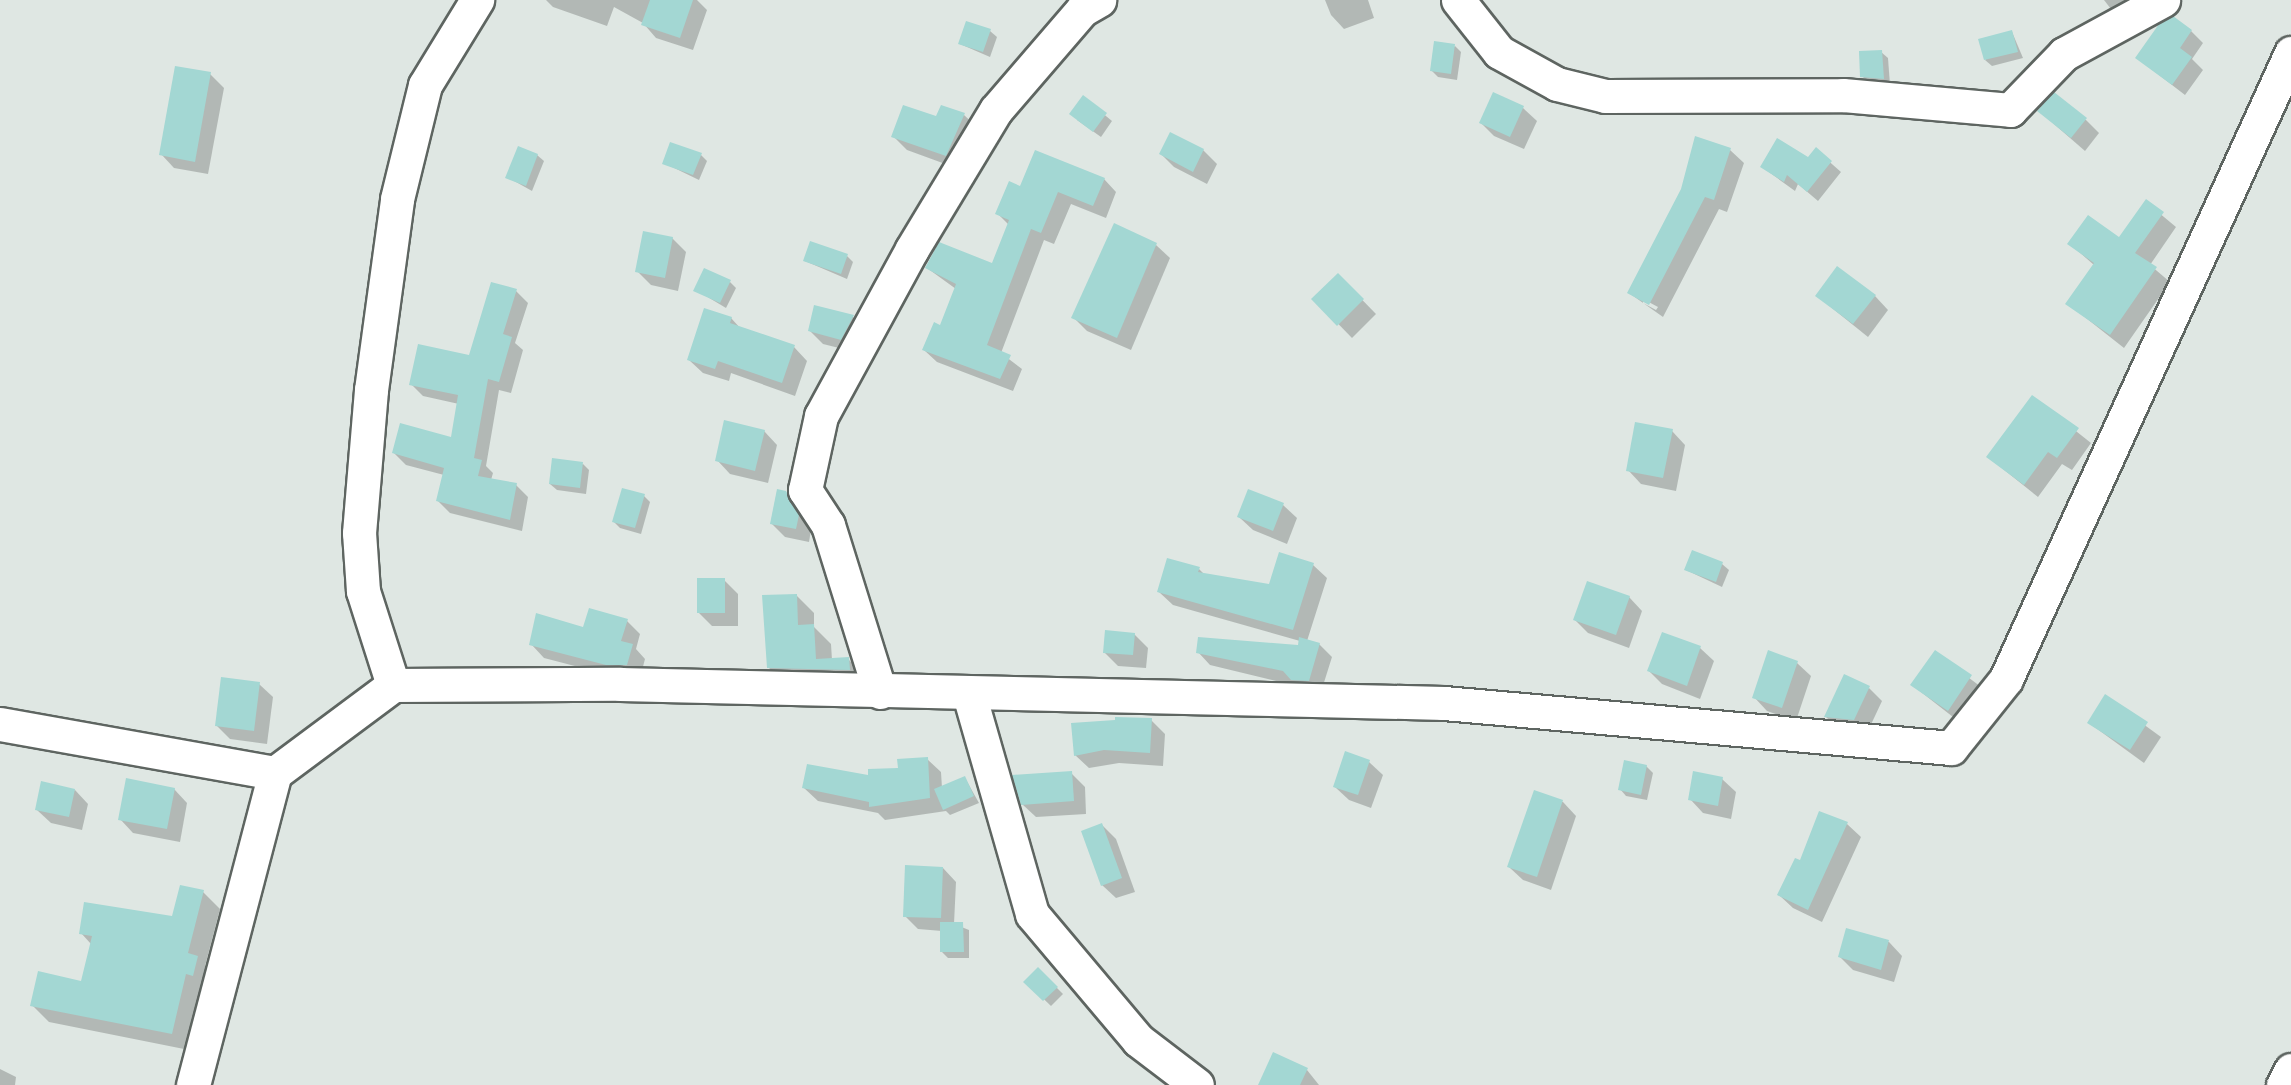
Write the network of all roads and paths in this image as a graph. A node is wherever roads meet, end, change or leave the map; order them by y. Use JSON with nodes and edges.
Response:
{"nodes":[{"id":1,"x":477,"y":0,"type":"edge"},
{"id":2,"x":1099,"y":0,"type":"edge"},
{"id":3,"x":1458,"y":0,"type":"edge"},
{"id":4,"x":2163,"y":0,"type":"edge"},
{"id":5,"x":2291,"y":53,"type":"edge"},
{"id":6,"x":393,"y":685,"type":"junction"},
{"id":7,"x":880,"y":692,"type":"junction"},
{"id":8,"x":969,"y":694,"type":"junction"},
{"id":9,"x":0,"y":724,"type":"edge"},
{"id":10,"x":275,"y":773,"type":"junction"},
{"id":11,"x":2291,"y":1070,"type":"edge"},
{"id":12,"x":193,"y":1085,"type":"edge"},
{"id":13,"x":1197,"y":1085,"type":"edge"},
{"id":14,"x":2283,"y":1085,"type":"edge"}],
"edges":[{"from":1,"to":6,"type":"street"},
{"from":2,"to":7,"type":"street"},
{"from":3,"to":4,"type":"street"},
{"from":5,"to":8,"type":"street"},
{"from":6,"to":7,"type":"street"},
{"from":6,"to":10,"type":"street"},
{"from":7,"to":8,"type":"street"},
{"from":8,"to":13,"type":"street"},
{"from":9,"to":10,"type":"street"},
{"from":10,"to":12,"type":"street"},
{"from":11,"to":14,"type":"street"}]}
